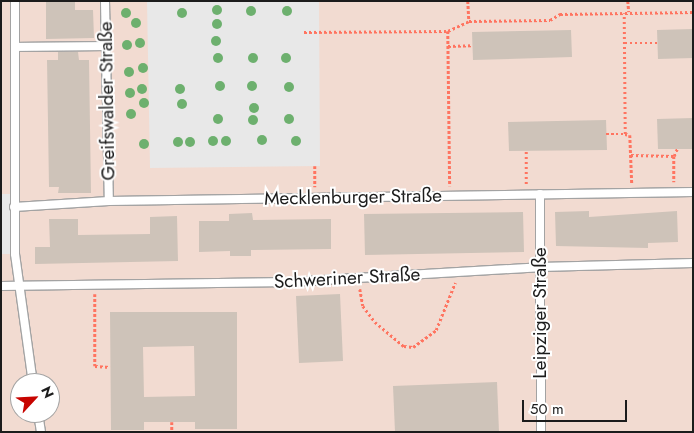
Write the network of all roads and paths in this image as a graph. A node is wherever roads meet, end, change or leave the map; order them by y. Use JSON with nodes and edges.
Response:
{"nodes":[{"id":1,"x":15,"y":1,"type":"edge"},
{"id":2,"x":105,"y":1,"type":"edge"},
{"id":3,"x":468,"y":1,"type":"edge"},
{"id":4,"x":628,"y":1,"type":"edge"},
{"id":5,"x":624,"y":12,"type":"junction"},
{"id":6,"x":628,"y":12,"type":"junction"},
{"id":7,"x":693,"y":12,"type":"edge"},
{"id":8,"x":468,"y":21,"type":"junction"},
{"id":9,"x":448,"y":31,"type":"junction"},
{"id":10,"x":304,"y":32,"type":"dead end"},
{"id":11,"x":657,"y":43,"type":"dead end"},
{"id":12,"x":625,"y":44,"type":"junction"},
{"id":13,"x":472,"y":45,"type":"dead end"},
{"id":14,"x":105,"y":46,"type":"junction"},
{"id":15,"x":448,"y":46,"type":"junction"},
{"id":16,"x":15,"y":47,"type":"junction"},
{"id":17,"x":606,"y":134,"type":"dead end"},
{"id":18,"x":625,"y":134,"type":"junction"},
{"id":19,"x":677,"y":149,"type":"dead end"},
{"id":20,"x":526,"y":151,"type":"dead end"},
{"id":21,"x":631,"y":155,"type":"junction"},
{"id":22,"x":674,"y":156,"type":"junction"},
{"id":23,"x":315,"y":166,"type":"dead end"},
{"id":24,"x":674,"y":192,"type":"junction"},
{"id":25,"x":693,"y":192,"type":"edge"},
{"id":26,"x":632,"y":193,"type":"junction"},
{"id":27,"x":526,"y":194,"type":"junction"},
{"id":28,"x":540,"y":194,"type":"junction"},
{"id":29,"x":450,"y":196,"type":"junction"},
{"id":30,"x":315,"y":198,"type":"junction"},
{"id":31,"x":109,"y":201,"type":"junction"},
{"id":32,"x":14,"y":207,"type":"junction"},
{"id":33,"x":693,"y":262,"type":"edge"},
{"id":34,"x":540,"y":267,"type":"junction"},
{"id":35,"x":457,"y":272,"type":"junction"},
{"id":36,"x":359,"y":278,"type":"junction"},
{"id":37,"x":95,"y":285,"type":"junction"},
{"id":38,"x":1,"y":286,"type":"edge"},
{"id":39,"x":17,"y":286,"type":"junction"},
{"id":40,"x":110,"y":367,"type":"dead end"},
{"id":41,"x":31,"y":373,"type":"edge"},
{"id":42,"x":172,"y":422,"type":"dead end"},
{"id":43,"x":172,"y":432,"type":"edge"},
{"id":44,"x":541,"y":432,"type":"edge"}],
"edges":[{"from":1,"to":16,"type":"lane"},
{"from":2,"to":14,"type":"lane","name":"Greifswalder Straße"},
{"from":3,"to":8,"type":"path"},
{"from":4,"to":6,"type":"path"},
{"from":5,"to":6,"type":"path"},
{"from":5,"to":8,"type":"path"},
{"from":5,"to":12,"type":"path"},
{"from":6,"to":7,"type":"path"},
{"from":8,"to":9,"type":"path"},
{"from":9,"to":10,"type":"path"},
{"from":9,"to":15,"type":"path"},
{"from":11,"to":12,"type":"path"},
{"from":12,"to":18,"type":"path"},
{"from":13,"to":15,"type":"path"},
{"from":14,"to":16,"type":"lane"},
{"from":14,"to":31,"type":"lane","name":"Greifswalder Straße"},
{"from":15,"to":29,"type":"path"},
{"from":16,"to":32,"type":"lane"},
{"from":17,"to":18,"type":"path"},
{"from":18,"to":21,"type":"path"},
{"from":19,"to":22,"type":"path"},
{"from":20,"to":27,"type":"path"},
{"from":21,"to":22,"type":"path"},
{"from":21,"to":26,"type":"path"},
{"from":22,"to":24,"type":"path"},
{"from":23,"to":30,"type":"path"},
{"from":24,"to":25,"type":"lane","name":"Mecklenburger Straße"},
{"from":24,"to":26,"type":"lane","name":"Mecklenburger Straße"},
{"from":26,"to":28,"type":"lane","name":"Mecklenburger Straße"},
{"from":27,"to":28,"type":"lane","name":"Mecklenburger Straße"},
{"from":27,"to":29,"type":"lane","name":"Mecklenburger Straße"},
{"from":28,"to":34,"type":"lane","name":"Leipziger Straße"},
{"from":29,"to":30,"type":"lane","name":"Mecklenburger Straße"},
{"from":30,"to":31,"type":"lane","name":"Mecklenburger Straße"},
{"from":31,"to":32,"type":"lane","name":"Mecklenburger Straße"},
{"from":32,"to":39,"type":"lane"},
{"from":33,"to":34,"type":"lane","name":"Schweriner Straße"},
{"from":34,"to":35,"type":"lane","name":"Schweriner Straße"},
{"from":34,"to":44,"type":"lane","name":"Leipziger Straße"},
{"from":35,"to":36,"type":"lane","name":"Schweriner Straße"},
{"from":35,"to":36,"type":"path"},
{"from":36,"to":37,"type":"lane","name":"Schweriner Straße"},
{"from":37,"to":39,"type":"lane","name":"Schweriner Straße"},
{"from":37,"to":40,"type":"path"},
{"from":38,"to":39,"type":"lane","name":"Schweriner Straße"},
{"from":39,"to":41,"type":"lane"},
{"from":42,"to":43,"type":"path"}]}
